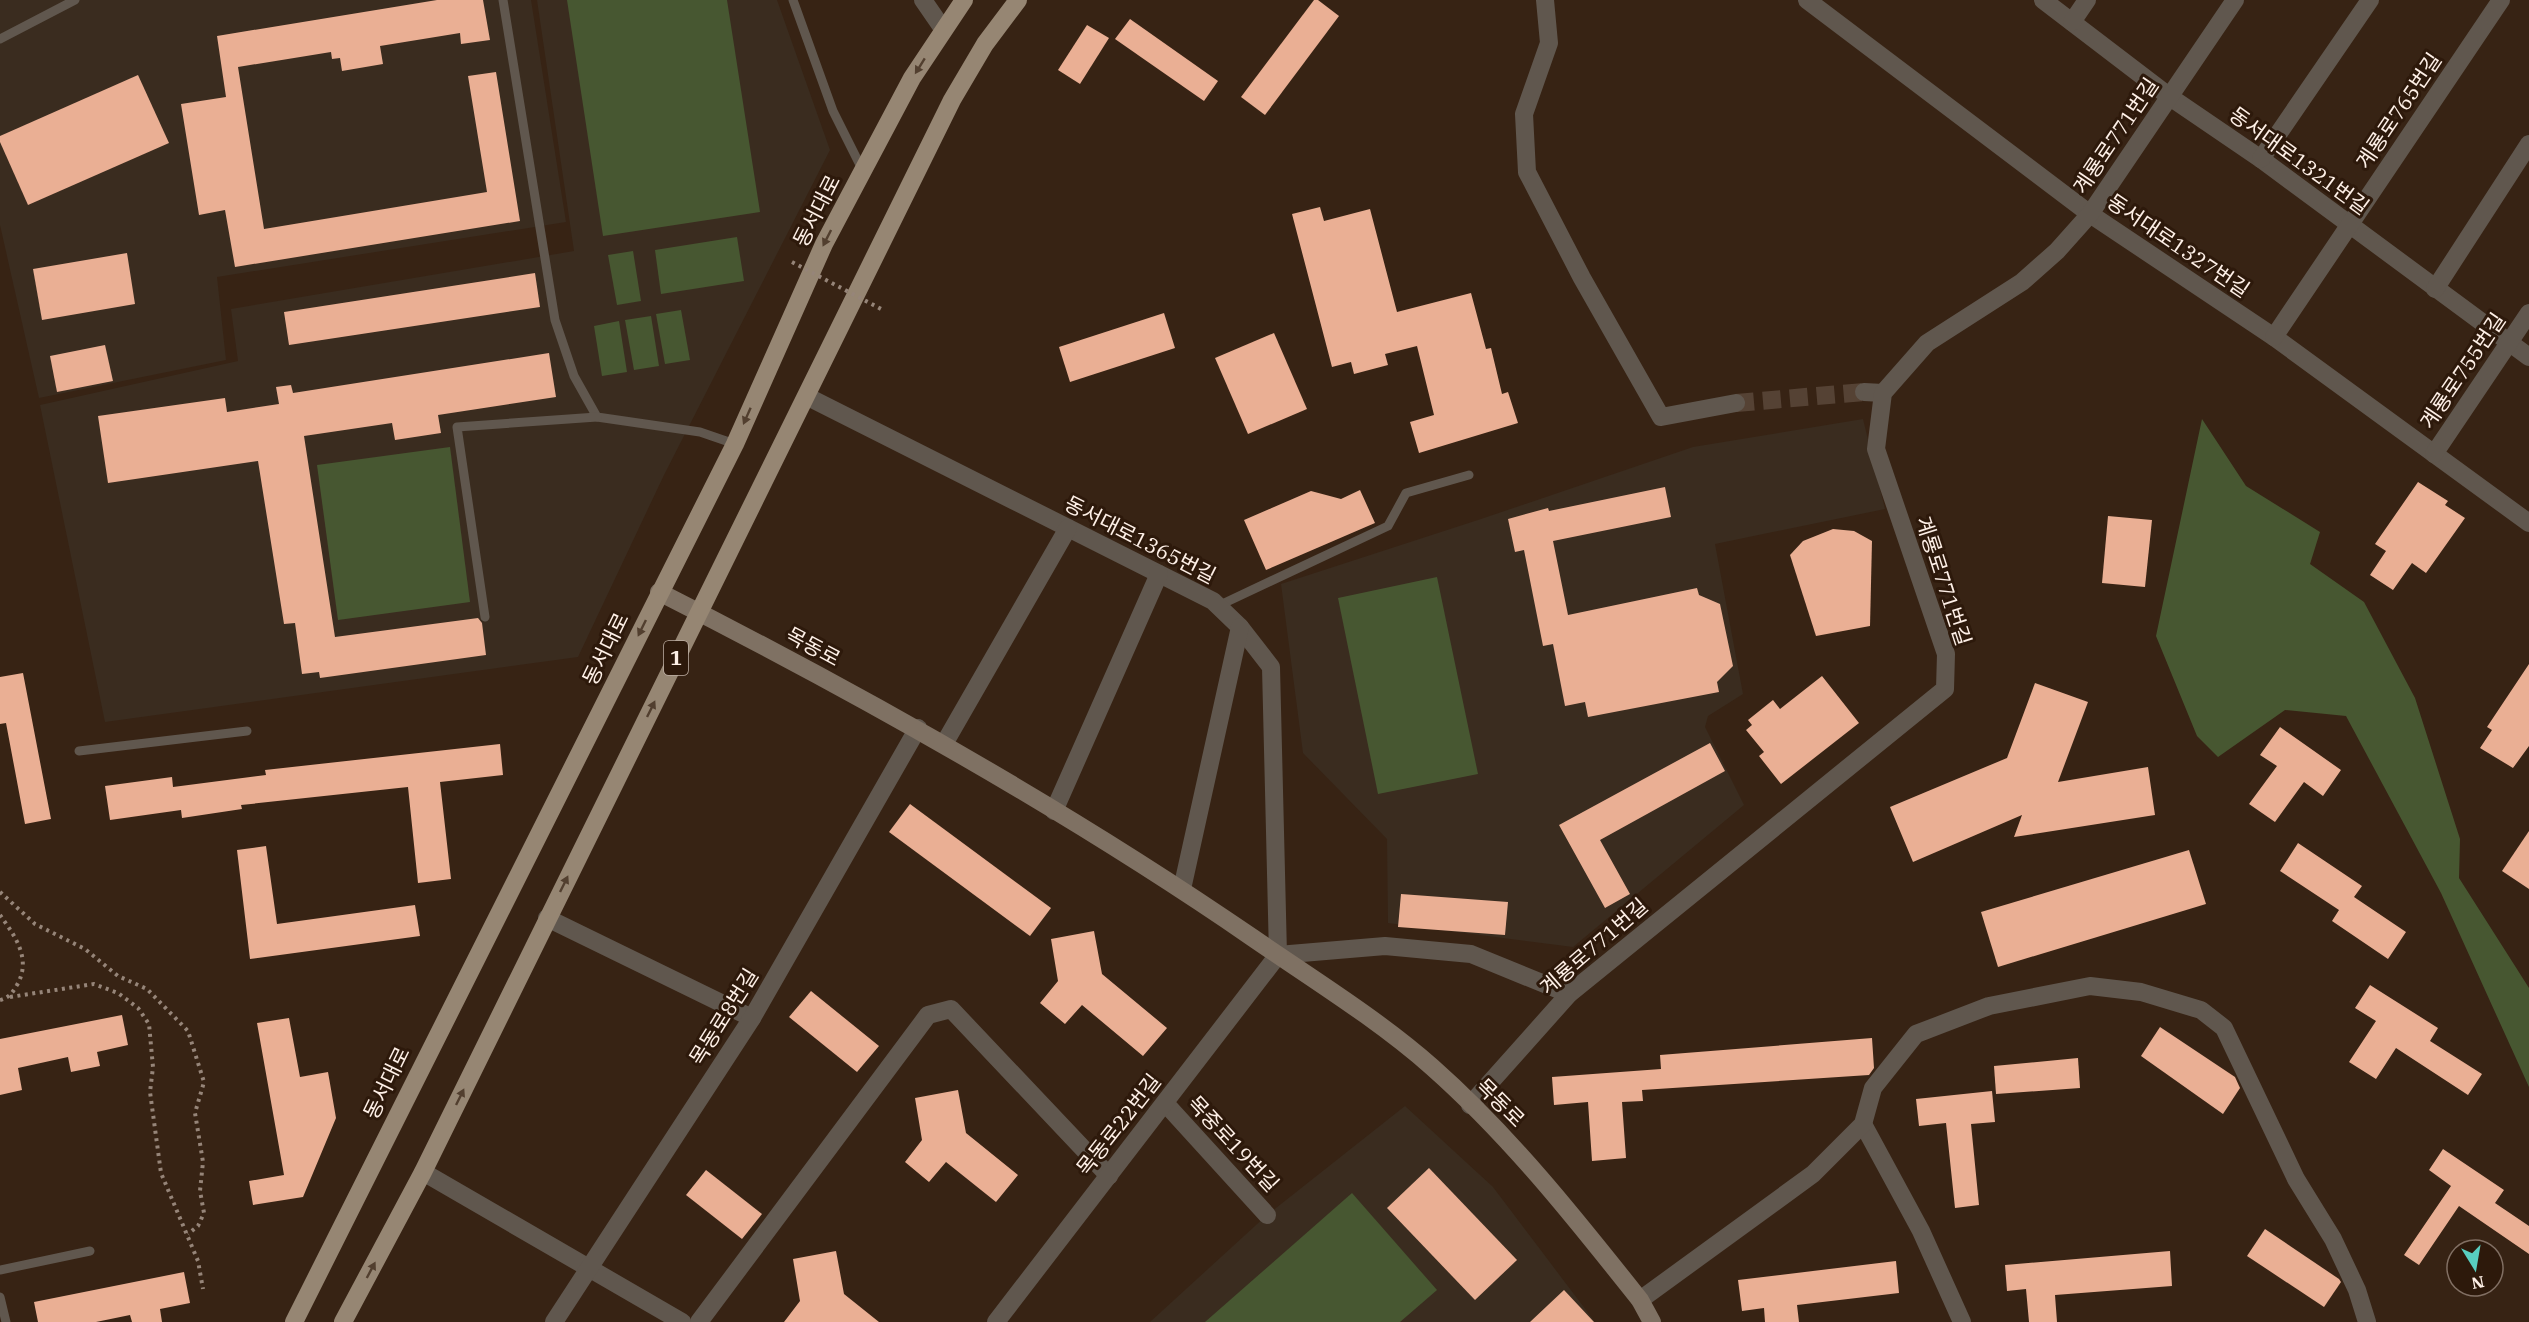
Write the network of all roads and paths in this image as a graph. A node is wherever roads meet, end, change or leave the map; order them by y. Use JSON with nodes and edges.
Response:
{"nodes":[{"id":1,"x":75,"y":0,"type":"edge"},
{"id":2,"x":503,"y":0,"type":"edge"},
{"id":3,"x":793,"y":0,"type":"edge"},
{"id":4,"x":923,"y":0,"type":"edge"},
{"id":5,"x":964,"y":0,"type":"edge"},
{"id":6,"x":1018,"y":0,"type":"edge"},
{"id":7,"x":1545,"y":0,"type":"edge"},
{"id":8,"x":2043,"y":0,"type":"edge"},
{"id":9,"x":2087,"y":0,"type":"edge"},
{"id":10,"x":2235,"y":0,"type":"edge"},
{"id":11,"x":2370,"y":0,"type":"edge"},
{"id":12,"x":2501,"y":0,"type":"edge"},
{"id":13,"x":1811,"y":2,"type":"edge"},
{"id":14,"x":2072,"y":22,"type":"junction"},
{"id":15,"x":943,"y":29,"type":"junction"},
{"id":16,"x":0,"y":39,"type":"edge"},
{"id":17,"x":2170,"y":97,"type":"junction"},
{"id":18,"x":2529,"y":144,"type":"edge"},
{"id":19,"x":2261,"y":159,"type":"junction"},
{"id":20,"x":863,"y":171,"type":"junction"},
{"id":21,"x":2090,"y":214,"type":"junction"},
{"id":22,"x":2349,"y":224,"type":"junction"},
{"id":23,"x":792,"y":262,"type":"dead end"},
{"id":24,"x":2435,"y":289,"type":"junction"},
{"id":25,"x":883,"y":310,"type":"dead end"},
{"id":26,"x":2529,"y":313,"type":"edge"},
{"id":27,"x":2274,"y":337,"type":"junction"},
{"id":28,"x":2510,"y":343,"type":"junction"},
{"id":29,"x":2529,"y":357,"type":"edge"},
{"id":30,"x":808,"y":397,"type":"junction"},
{"id":31,"x":1736,"y":403,"type":"tunnel mouth"},
{"id":32,"x":597,"y":417,"type":"junction"},
{"id":33,"x":735,"y":444,"type":"junction"},
{"id":34,"x":2434,"y":454,"type":"junction"},
{"id":35,"x":1469,"y":475,"type":"dead end"},
{"id":36,"x":2529,"y":523,"type":"edge"},
{"id":37,"x":1068,"y":528,"type":"junction"},
{"id":38,"x":1159,"y":574,"type":"junction"},
{"id":39,"x":659,"y":592,"type":"junction"},
{"id":40,"x":1218,"y":606,"type":"junction"},
{"id":41,"x":699,"y":612,"type":"junction"},
{"id":42,"x":485,"y":617,"type":"dead end"},
{"id":43,"x":1240,"y":627,"type":"junction"},
{"id":44,"x":918,"y":728,"type":"junction"},
{"id":45,"x":247,"y":731,"type":"dead end"},
{"id":46,"x":944,"y":744,"type":"junction"},
{"id":47,"x":79,"y":751,"type":"dead end"},
{"id":48,"x":1054,"y":811,"type":"junction"},
{"id":49,"x":1182,"y":890,"type":"junction"},
{"id":50,"x":0,"y":892,"type":"edge"},
{"id":51,"x":0,"y":915,"type":"edge"},
{"id":52,"x":547,"y":918,"type":"junction"},
{"id":53,"x":1278,"y":955,"type":"junction"},
{"id":54,"x":1569,"y":994,"type":"junction"},
{"id":55,"x":10,"y":997,"type":"junction"},
{"id":56,"x":0,"y":1000,"type":"edge"},
{"id":57,"x":752,"y":1018,"type":"junction"},
{"id":58,"x":1165,"y":1103,"type":"junction"},
{"id":59,"x":1470,"y":1105,"type":"junction"},
{"id":60,"x":1863,"y":1124,"type":"junction"},
{"id":61,"x":423,"y":1172,"type":"junction"},
{"id":62,"x":1109,"y":1176,"type":"junction"},
{"id":63,"x":1267,"y":1215,"type":"dead end"},
{"id":64,"x":188,"y":1234,"type":"junction"},
{"id":65,"x":90,"y":1251,"type":"dead end"},
{"id":66,"x":590,"y":1268,"type":"junction"},
{"id":67,"x":0,"y":1270,"type":"edge"},
{"id":68,"x":203,"y":1290,"type":"dead end"},
{"id":69,"x":0,"y":1297,"type":"edge"},
{"id":70,"x":1640,"y":1300,"type":"junction"},
{"id":71,"x":6,"y":1322,"type":"edge"},
{"id":72,"x":294,"y":1322,"type":"edge"},
{"id":73,"x":343,"y":1322,"type":"edge"},
{"id":74,"x":554,"y":1322,"type":"edge"},
{"id":75,"x":682,"y":1322,"type":"edge"},
{"id":76,"x":699,"y":1322,"type":"edge"},
{"id":77,"x":996,"y":1322,"type":"edge"},
{"id":78,"x":1652,"y":1322,"type":"edge"},
{"id":79,"x":1962,"y":1322,"type":"edge"},
{"id":80,"x":2367,"y":1322,"type":"edge"}],
"edges":[{"from":1,"to":16,"type":"lane"},
{"from":2,"to":32,"type":"lane"},
{"from":3,"to":20,"type":"lane"},
{"from":4,"to":15,"type":"street"},
{"from":5,"to":15,"type":"main road","name":"동서대로","number":"1"},
{"from":6,"to":30,"type":"main road","number":"1"},
{"from":7,"to":31,"type":"street"},
{"from":8,"to":14,"type":"street","name":"동서대로1321번길"},
{"from":9,"to":14,"type":"street"},
{"from":10,"to":17,"type":"street","name":"계룡로771번길"},
{"from":11,"to":19,"type":"street"},
{"from":12,"to":22,"type":"street","name":"계룡로765번길"},
{"from":13,"to":21,"type":"street","name":"동서대로1327번길"},
{"from":14,"to":17,"type":"street","name":"동서대로1321번길"},
{"from":15,"to":20,"type":"main road","name":"동서대로","number":"1","one_way":true},
{"from":17,"to":19,"type":"street","name":"동서대로1321번길"},
{"from":17,"to":21,"type":"street","name":"계룡로771번길"},
{"from":18,"to":24,"type":"street"},
{"from":19,"to":22,"type":"street","name":"동서대로1321번길"},
{"from":20,"to":33,"type":"main road","name":"동서대로","number":"1","one_way":true},
{"from":21,"to":27,"type":"street","name":"동서대로1327번길"},
{"from":21,"to":54,"type":"street","name":"계룡로771번길"},
{"from":22,"to":24,"type":"street","name":"동서대로1321번길"},
{"from":22,"to":27,"type":"street","name":"계룡로765번길"},
{"from":23,"to":25,"type":"path","bridge":true},
{"from":24,"to":28,"type":"street","name":"동서대로1321번길"},
{"from":26,"to":28,"type":"street","name":"계룡로755번길"},
{"from":27,"to":34,"type":"street","name":"동서대로1327번길"},
{"from":28,"to":29,"type":"street","name":"동서대로1321번길"},
{"from":28,"to":34,"type":"street","name":"계룡로755번길"},
{"from":30,"to":37,"type":"street","name":"동서대로1365번길"},
{"from":30,"to":41,"type":"main road","number":"1"},
{"from":32,"to":33,"type":"lane"},
{"from":32,"to":42,"type":"lane"},
{"from":33,"to":39,"type":"main road","name":"동서대로","number":"1"},
{"from":34,"to":36,"type":"street","name":"동서대로1327번길"},
{"from":35,"to":40,"type":"lane"},
{"from":37,"to":38,"type":"street","name":"동서대로1365번길"},
{"from":37,"to":46,"type":"street"},
{"from":38,"to":40,"type":"street","name":"동서대로1365번길"},
{"from":38,"to":48,"type":"street"},
{"from":39,"to":41,"type":"main road","name":"목동로"},
{"from":39,"to":72,"type":"main road","name":"동서대로","number":"1","one_way":true},
{"from":40,"to":43,"type":"street","name":"동서대로1365번길"},
{"from":41,"to":44,"type":"main road","name":"목동로"},
{"from":52,"to":41,"type":"main road","number":"1","one_way":true},
{"from":43,"to":49,"type":"street"},
{"from":43,"to":53,"type":"street","name":"동서대로1365번길"},
{"from":44,"to":46,"type":"main road","name":"목동로"},
{"from":44,"to":57,"type":"street","name":"목동로8번길"},
{"from":45,"to":47,"type":"lane"},
{"from":46,"to":48,"type":"main road","name":"목동로"},
{"from":48,"to":49,"type":"main road","name":"목동로"},
{"from":49,"to":53,"type":"main road","name":"목동로"},
{"from":50,"to":64,"type":"path"},
{"from":51,"to":55,"type":"path"},
{"from":52,"to":57,"type":"street"},
{"from":61,"to":52,"type":"main road","number":"1","one_way":true},
{"from":53,"to":54,"type":"street"},
{"from":53,"to":58,"type":"street","name":"목동로22번길"},
{"from":53,"to":59,"type":"main road","name":"목동로"},
{"from":54,"to":59,"type":"street","name":"계룡로771번길"},
{"from":55,"to":56,"type":"path"},
{"from":55,"to":64,"type":"path"},
{"from":57,"to":66,"type":"street","name":"목동로8번길"},
{"from":58,"to":62,"type":"street","name":"목동로22번길"},
{"from":58,"to":63,"type":"street","name":"목중로19번길"},
{"from":59,"to":70,"type":"main road","name":"목동로"},
{"from":60,"to":70,"type":"street"},
{"from":60,"to":79,"type":"street"},
{"from":60,"to":80,"type":"street"},
{"from":61,"to":66,"type":"street"},
{"from":73,"to":61,"type":"main road","number":"1","one_way":true},
{"from":62,"to":76,"type":"street"},
{"from":62,"to":77,"type":"street","name":"목동로22번길"},
{"from":64,"to":68,"type":"path"},
{"from":65,"to":67,"type":"lane"},
{"from":66,"to":74,"type":"street","name":"목동로8번길"},
{"from":66,"to":75,"type":"street"},
{"from":69,"to":71,"type":"lane"},
{"from":70,"to":78,"type":"main road","name":"목동로"}]}
